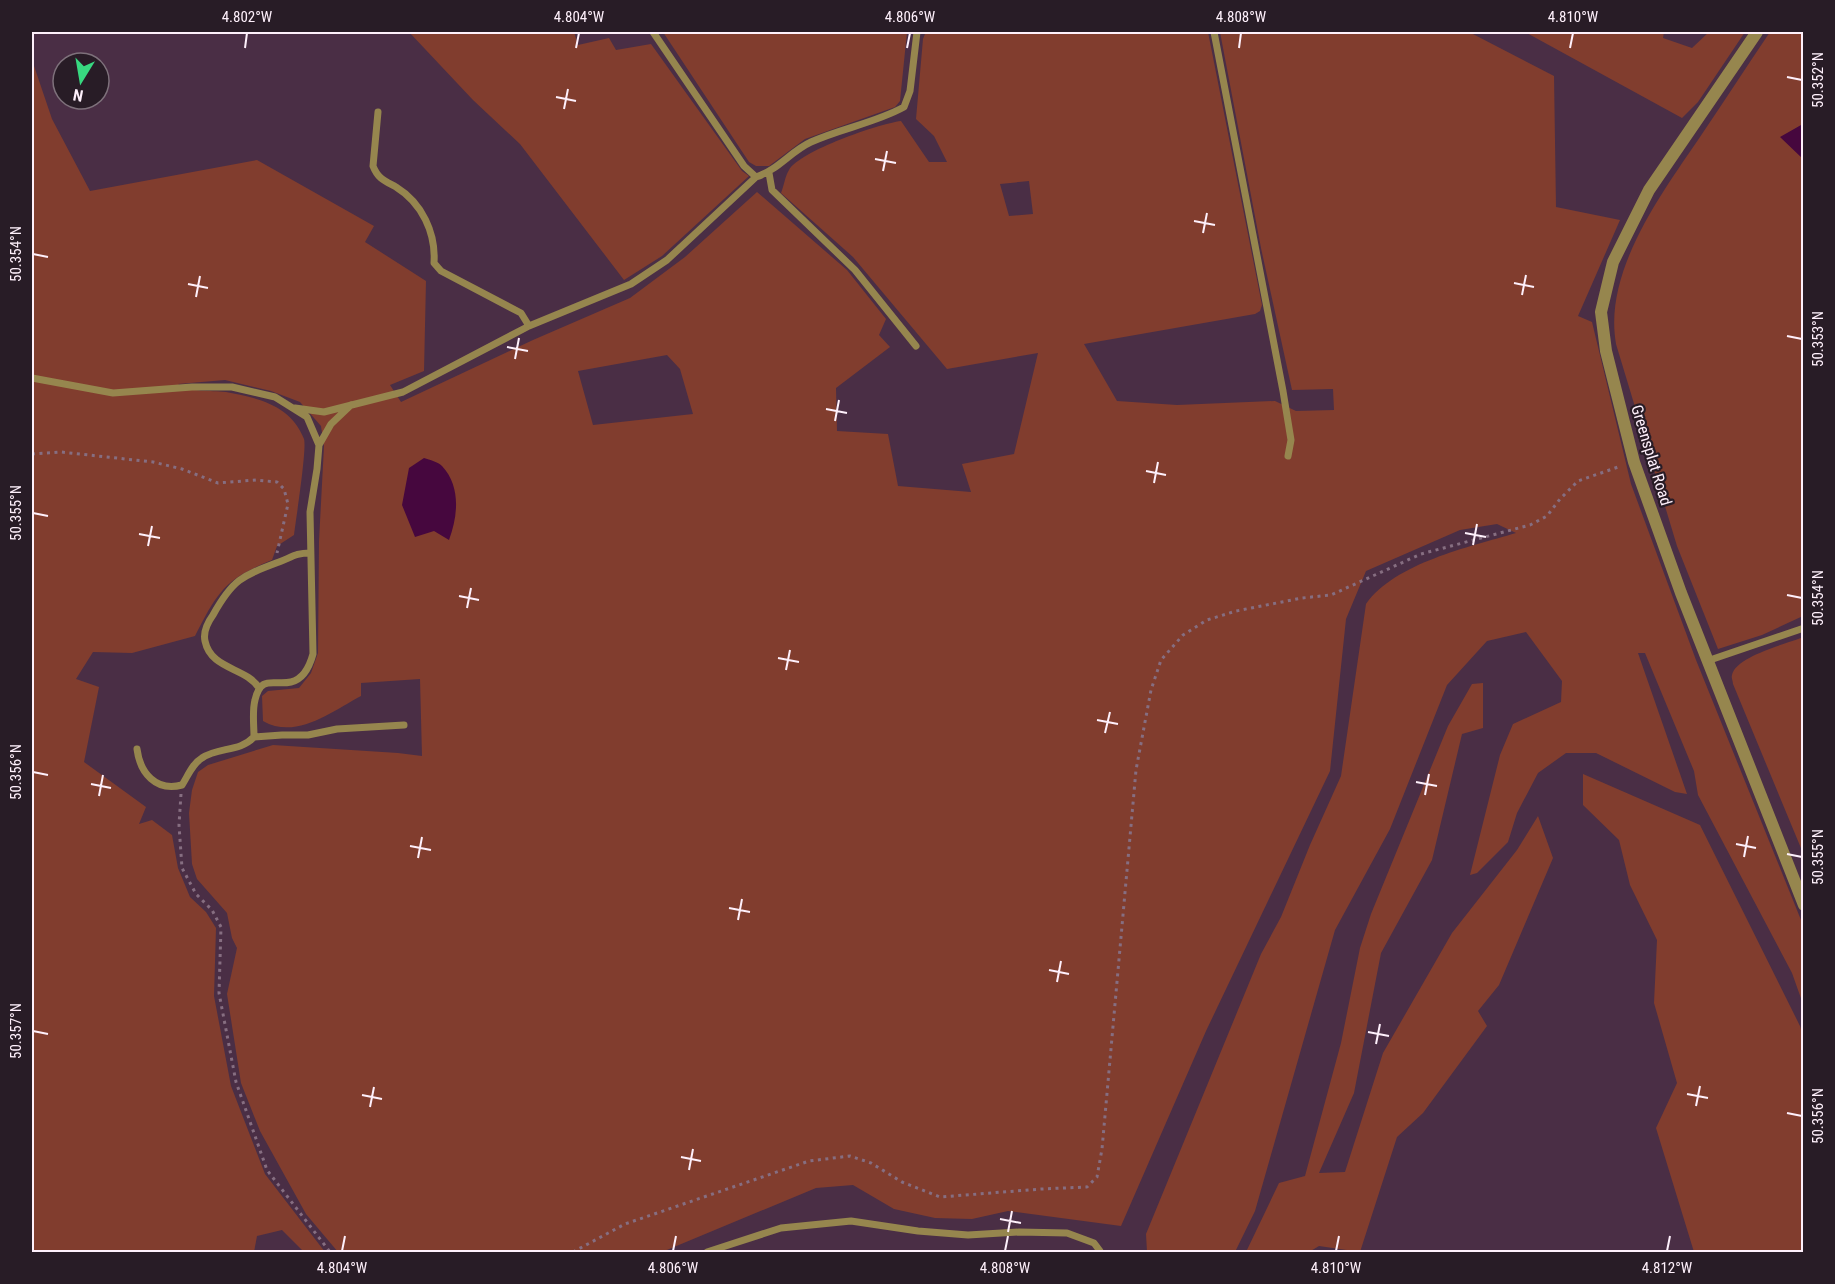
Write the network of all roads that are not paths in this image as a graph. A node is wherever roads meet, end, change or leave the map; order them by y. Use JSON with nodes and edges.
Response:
{"nodes":[{"id":1,"x":653,"y":32,"type":"edge"},
{"id":2,"x":917,"y":32,"type":"edge"},
{"id":3,"x":1214,"y":32,"type":"edge"},
{"id":4,"x":1757,"y":32,"type":"edge"},
{"id":5,"x":378,"y":112,"type":"dead end"},
{"id":6,"x":769,"y":173,"type":"junction"},
{"id":7,"x":756,"y":177,"type":"junction"},
{"id":8,"x":530,"y":326,"type":"junction"},
{"id":9,"x":916,"y":346,"type":"dead end"},
{"id":10,"x":32,"y":378,"type":"edge"},
{"id":11,"x":352,"y":404,"type":"junction"},
{"id":12,"x":295,"y":408,"type":"junction"},
{"id":13,"x":319,"y":445,"type":"junction"},
{"id":14,"x":1288,"y":456,"type":"dead end"},
{"id":15,"x":310,"y":553,"type":"junction"},
{"id":16,"x":1803,"y":628,"type":"edge"},
{"id":17,"x":1707,"y":661,"type":"junction"},
{"id":18,"x":259,"y":688,"type":"junction"},
{"id":19,"x":404,"y":725,"type":"dead end"},
{"id":20,"x":254,"y":737,"type":"junction"},
{"id":21,"x":137,"y":749,"type":"dead end"},
{"id":22,"x":1803,"y":905,"type":"edge"},
{"id":23,"x":707,"y":1252,"type":"edge"},
{"id":24,"x":1098,"y":1252,"type":"edge"}],
"edges":[{"from":1,"to":7,"type":"lane"},
{"from":2,"to":6,"type":"lane"},
{"from":3,"to":14,"type":"lane"},
{"from":4,"to":17,"type":"street","name":"Greensplat Road"},
{"from":5,"to":8,"type":"lane"},
{"from":6,"to":7,"type":"lane"},
{"from":6,"to":9,"type":"lane"},
{"from":7,"to":8,"type":"lane"},
{"from":8,"to":11,"type":"lane"},
{"from":10,"to":12,"type":"lane"},
{"from":11,"to":12,"type":"lane"},
{"from":11,"to":13,"type":"lane"},
{"from":12,"to":13,"type":"lane"},
{"from":13,"to":15,"type":"lane"},
{"from":15,"to":18,"type":"lane"},
{"from":15,"to":18,"type":"lane"},
{"from":16,"to":17,"type":"lane"},
{"from":17,"to":22,"type":"street","name":"Greensplat Road"},
{"from":18,"to":20,"type":"lane"},
{"from":19,"to":20,"type":"lane"},
{"from":20,"to":21,"type":"lane"},
{"from":23,"to":24,"type":"lane"}]}
